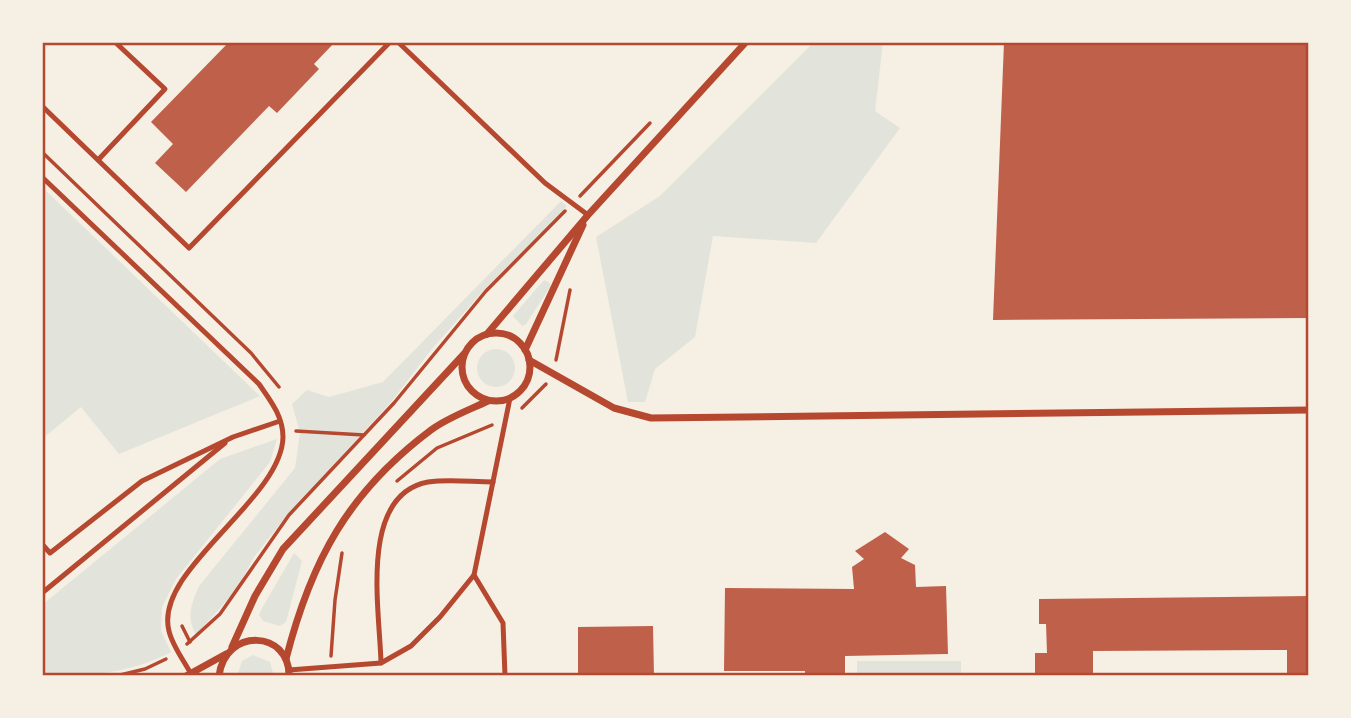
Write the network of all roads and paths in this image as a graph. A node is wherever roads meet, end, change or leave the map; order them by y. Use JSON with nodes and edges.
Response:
{"nodes":[{"id":1,"x":115,"y":42,"type":"edge"},
{"id":2,"x":390,"y":42,"type":"edge"},
{"id":3,"x":398,"y":42,"type":"edge"},
{"id":4,"x":746,"y":42,"type":"edge"},
{"id":5,"x":42,"y":106,"type":"edge"},
{"id":6,"x":654,"y":119,"type":"dead end"},
{"id":7,"x":42,"y":152,"type":"edge"},
{"id":8,"x":97,"y":159,"type":"junction"},
{"id":9,"x":42,"y":177,"type":"edge"},
{"id":10,"x":571,"y":204,"type":"junction"},
{"id":11,"x":588,"y":215,"type":"junction"},
{"id":12,"x":147,"y":253,"type":"dead end"},
{"id":13,"x":487,"y":334,"type":"junction"},
{"id":14,"x":525,"y":350,"type":"junction"},
{"id":15,"x":464,"y":354,"type":"junction"},
{"id":16,"x":529,"y":360,"type":"junction"},
{"id":17,"x":510,"y":398,"type":"junction"},
{"id":18,"x":488,"y":401,"type":"junction"},
{"id":19,"x":1309,"y":410,"type":"edge"},
{"id":20,"x":279,"y":421,"type":"junction"},
{"id":21,"x":296,"y":431,"type":"dead end"},
{"id":22,"x":365,"y":435,"type":"junction"},
{"id":23,"x":233,"y":437,"type":"junction"},
{"id":24,"x":493,"y":482,"type":"junction"},
{"id":25,"x":42,"y":544,"type":"edge"},
{"id":26,"x":474,"y":575,"type":"junction"},
{"id":27,"x":42,"y":593,"type":"edge"},
{"id":28,"x":232,"y":647,"type":"junction"},
{"id":29,"x":179,"y":650,"type":"junction"},
{"id":30,"x":226,"y":653,"type":"junction"},
{"id":31,"x":286,"y":659,"type":"junction"},
{"id":32,"x":381,"y":663,"type":"junction"},
{"id":33,"x":289,"y":673,"type":"edge"},
{"id":34,"x":188,"y":675,"type":"edge"},
{"id":35,"x":116,"y":676,"type":"edge"},
{"id":36,"x":219,"y":676,"type":"edge"},
{"id":37,"x":505,"y":676,"type":"edge"}],
"edges":[{"from":1,"to":8,"type":"lane"},
{"from":2,"to":8,"type":"lane"},
{"from":3,"to":10,"type":"lane"},
{"from":4,"to":11,"type":"street"},
{"from":5,"to":8,"type":"lane"},
{"from":6,"to":10,"type":"path"},
{"from":7,"to":12,"type":"path"},
{"from":9,"to":20,"type":"lane"},
{"from":10,"to":11,"type":"lane"},
{"from":10,"to":22,"type":"path"},
{"from":11,"to":13,"type":"street"},
{"from":11,"to":14,"type":"street"},
{"from":13,"to":14,"type":"street"},
{"from":13,"to":15,"type":"street"},
{"from":14,"to":16,"type":"street"},
{"from":15,"to":18,"type":"street"},
{"from":15,"to":28,"type":"street"},
{"from":16,"to":17,"type":"street"},
{"from":16,"to":19,"type":"street"},
{"from":17,"to":18,"type":"street"},
{"from":17,"to":24,"type":"lane"},
{"from":18,"to":31,"type":"street"},
{"from":20,"to":23,"type":"lane"},
{"from":20,"to":29,"type":"lane"},
{"from":21,"to":22,"type":"path"},
{"from":22,"to":29,"type":"path"},
{"from":23,"to":25,"type":"lane"},
{"from":23,"to":27,"type":"lane"},
{"from":24,"to":26,"type":"lane"},
{"from":24,"to":32,"type":"lane"},
{"from":26,"to":32,"type":"lane"},
{"from":26,"to":37,"type":"lane"},
{"from":28,"to":30,"type":"street"},
{"from":28,"to":31,"type":"street"},
{"from":29,"to":34,"type":"lane"},
{"from":29,"to":35,"type":"path"},
{"from":30,"to":34,"type":"street"},
{"from":30,"to":36,"type":"street"},
{"from":31,"to":33,"type":"street"},
{"from":32,"to":33,"type":"lane"}]}
